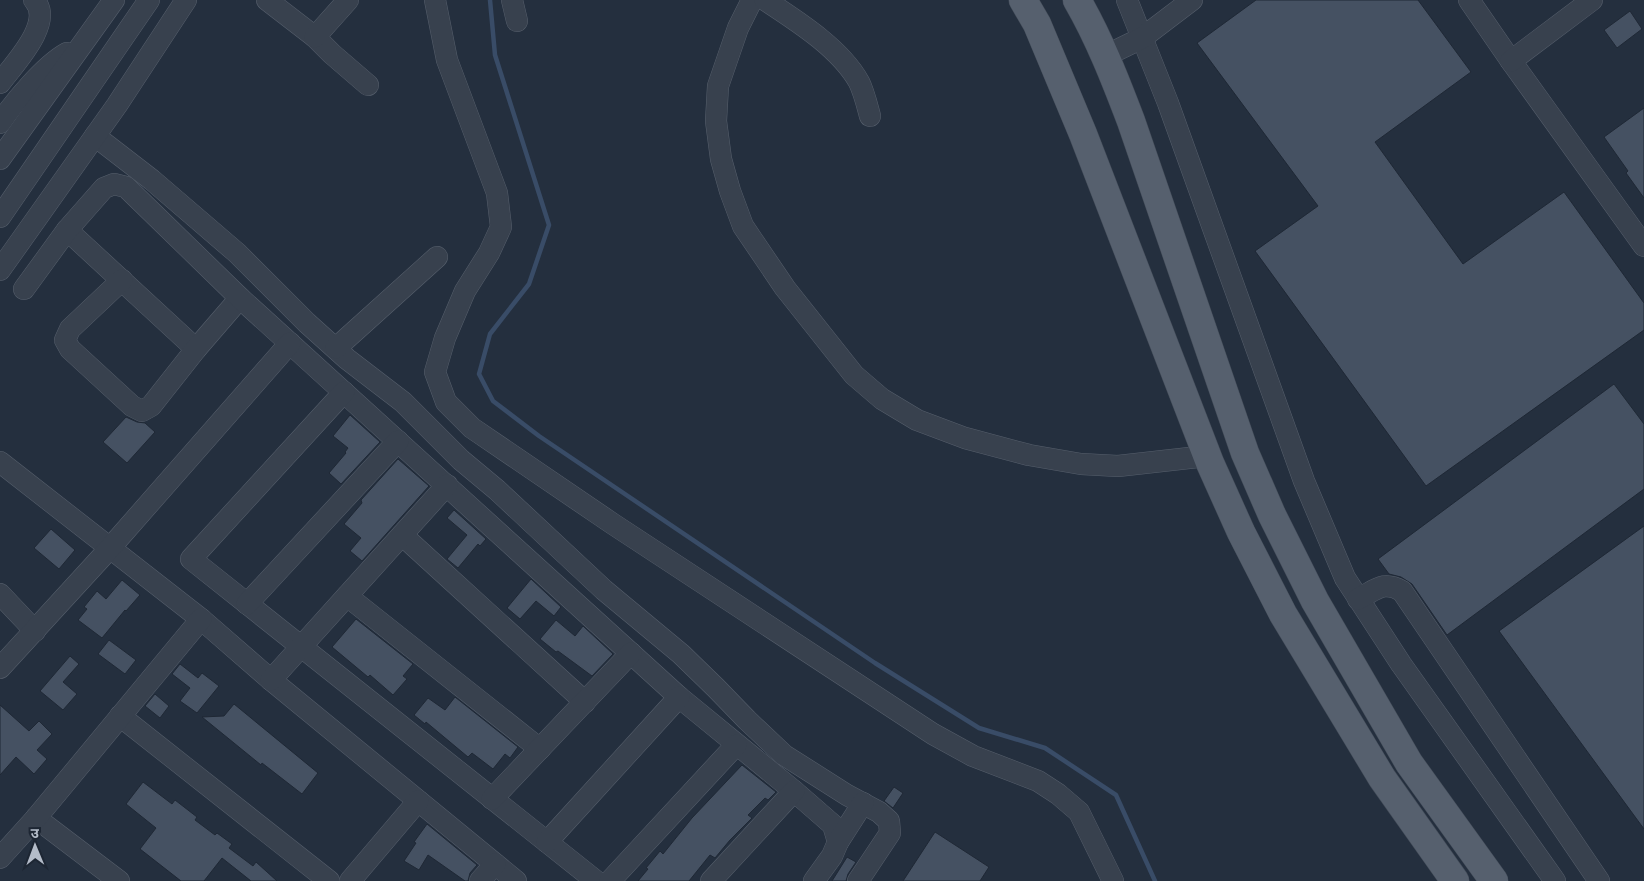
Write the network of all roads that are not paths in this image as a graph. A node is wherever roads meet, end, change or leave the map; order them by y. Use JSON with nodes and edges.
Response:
{"nodes":[{"id":1,"x":34,"y":0,"type":"edge"},
{"id":2,"x":114,"y":0,"type":"edge"},
{"id":3,"x":149,"y":0,"type":"edge"},
{"id":4,"x":267,"y":0,"type":"edge"},
{"id":5,"x":348,"y":0,"type":"edge"},
{"id":6,"x":435,"y":0,"type":"edge"},
{"id":7,"x":512,"y":0,"type":"edge"},
{"id":8,"x":752,"y":0,"type":"edge"},
{"id":9,"x":765,"y":0,"type":"edge"},
{"id":10,"x":1023,"y":0,"type":"edge"},
{"id":11,"x":1077,"y":0,"type":"edge"},
{"id":12,"x":1127,"y":0,"type":"edge"},
{"id":13,"x":1192,"y":0,"type":"edge"},
{"id":14,"x":1469,"y":0,"type":"edge"},
{"id":15,"x":1592,"y":0,"type":"edge"},
{"id":16,"x":180,"y":2,"type":"edge"},
{"id":17,"x":517,"y":20,"type":"dead end"},
{"id":18,"x":315,"y":37,"type":"junction"},
{"id":19,"x":1142,"y":38,"type":"junction"},
{"id":20,"x":81,"y":46,"type":"junction"},
{"id":21,"x":1105,"y":56,"type":"junction"},
{"id":22,"x":1510,"y":61,"type":"junction"},
{"id":23,"x":0,"y":83,"type":"edge"},
{"id":24,"x":368,"y":85,"type":"dead end"},
{"id":25,"x":870,"y":116,"type":"dead end"},
{"id":26,"x":0,"y":122,"type":"edge"},
{"id":27,"x":95,"y":136,"type":"junction"},
{"id":28,"x":0,"y":159,"type":"edge"},
{"id":29,"x":0,"y":217,"type":"edge"},
{"id":30,"x":67,"y":230,"type":"junction"},
{"id":31,"x":1644,"y":246,"type":"edge"},
{"id":32,"x":437,"y":257,"type":"dead end"},
{"id":33,"x":0,"y":270,"type":"edge"},
{"id":34,"x":122,"y":280,"type":"junction"},
{"id":35,"x":24,"y":289,"type":"dead end"},
{"id":36,"x":240,"y":298,"type":"junction"},
{"id":37,"x":290,"y":343,"type":"junction"},
{"id":38,"x":336,"y":348,"type":"junction"},
{"id":39,"x":196,"y":349,"type":"junction"},
{"id":40,"x":344,"y":392,"type":"junction"},
{"id":41,"x":398,"y":441,"type":"junction"},
{"id":42,"x":1207,"y":456,"type":"junction"},
{"id":43,"x":0,"y":462,"type":"edge"},
{"id":44,"x":447,"y":485,"type":"junction"},
{"id":45,"x":402,"y":535,"type":"junction"},
{"id":46,"x":110,"y":548,"type":"junction"},
{"id":47,"x":0,"y":594,"type":"edge"},
{"id":48,"x":347,"y":596,"type":"junction"},
{"id":49,"x":1358,"y":599,"type":"junction"},
{"id":50,"x":247,"y":604,"type":"junction"},
{"id":51,"x":201,"y":619,"type":"junction"},
{"id":52,"x":35,"y":631,"type":"junction"},
{"id":53,"x":302,"y":647,"type":"junction"},
{"id":54,"x":631,"y":653,"type":"junction"},
{"id":55,"x":0,"y":668,"type":"edge"},
{"id":56,"x":271,"y":680,"type":"junction"},
{"id":57,"x":679,"y":697,"type":"junction"},
{"id":58,"x":585,"y":702,"type":"junction"},
{"id":59,"x":120,"y":716,"type":"junction"},
{"id":60,"x":736,"y":745,"type":"junction"},
{"id":61,"x":540,"y":749,"type":"junction"},
{"id":62,"x":794,"y":791,"type":"junction"},
{"id":63,"x":492,"y":798,"type":"junction"},
{"id":64,"x":418,"y":801,"type":"junction"},
{"id":65,"x":863,"y":803,"type":"junction"},
{"id":66,"x":36,"y":818,"type":"junction"},
{"id":67,"x":547,"y":842,"type":"junction"},
{"id":68,"x":838,"y":842,"type":"junction"},
{"id":69,"x":0,"y":858,"type":"edge"},
{"id":70,"x":495,"y":864,"type":"junction"},
{"id":71,"x":119,"y":881,"type":"edge"},
{"id":72,"x":329,"y":881,"type":"edge"},
{"id":73,"x":350,"y":881,"type":"edge"},
{"id":74,"x":480,"y":881,"type":"edge"},
{"id":75,"x":516,"y":881,"type":"edge"},
{"id":76,"x":596,"y":881,"type":"edge"},
{"id":77,"x":610,"y":881,"type":"edge"},
{"id":78,"x":711,"y":881,"type":"edge"},
{"id":79,"x":814,"y":881,"type":"edge"},
{"id":80,"x":858,"y":881,"type":"edge"},
{"id":81,"x":1113,"y":881,"type":"edge"},
{"id":82,"x":1455,"y":881,"type":"edge"},
{"id":83,"x":1494,"y":881,"type":"edge"},
{"id":84,"x":1555,"y":881,"type":"edge"},
{"id":85,"x":1599,"y":881,"type":"edge"}],
"edges":[{"from":1,"to":23,"type":"street"},
{"from":2,"to":20,"type":"street"},
{"from":3,"to":29,"type":"street"},
{"from":4,"to":18,"type":"street"},
{"from":5,"to":18,"type":"street"},
{"from":6,"to":81,"type":"street"},
{"from":7,"to":17,"type":"street"},
{"from":8,"to":42,"type":"street"},
{"from":9,"to":25,"type":"street"},
{"from":10,"to":42,"type":"main road"},
{"from":11,"to":21,"type":"main road"},
{"from":12,"to":19,"type":"street"},
{"from":13,"to":19,"type":"street"},
{"from":14,"to":22,"type":"street"},
{"from":15,"to":22,"type":"street"},
{"from":16,"to":27,"type":"street"},
{"from":18,"to":24,"type":"street"},
{"from":19,"to":21,"type":"street"},
{"from":19,"to":49,"type":"street"},
{"from":20,"to":26,"type":"street"},
{"from":20,"to":28,"type":"street"},
{"from":21,"to":83,"type":"main road"},
{"from":22,"to":31,"type":"street"},
{"from":27,"to":33,"type":"street"},
{"from":27,"to":38,"type":"street"},
{"from":30,"to":34,"type":"street"},
{"from":30,"to":35,"type":"street"},
{"from":30,"to":36,"type":"street"},
{"from":32,"to":38,"type":"street"},
{"from":34,"to":39,"type":"street"},
{"from":34,"to":39,"type":"street"},
{"from":36,"to":37,"type":"street"},
{"from":36,"to":39,"type":"street"},
{"from":37,"to":40,"type":"street"},
{"from":37,"to":46,"type":"street"},
{"from":38,"to":65,"type":"street"},
{"from":40,"to":41,"type":"street"},
{"from":40,"to":50,"type":"street"},
{"from":41,"to":44,"type":"street"},
{"from":41,"to":50,"type":"street"},
{"from":42,"to":82,"type":"main road"},
{"from":43,"to":46,"type":"street"},
{"from":44,"to":45,"type":"street"},
{"from":44,"to":54,"type":"street"},
{"from":45,"to":48,"type":"street"},
{"from":45,"to":58,"type":"street"},
{"from":46,"to":51,"type":"street"},
{"from":46,"to":52,"type":"street"},
{"from":47,"to":52,"type":"street"},
{"from":48,"to":53,"type":"street"},
{"from":48,"to":61,"type":"street"},
{"from":49,"to":84,"type":"street"},
{"from":49,"to":85,"type":"street"},
{"from":50,"to":53,"type":"street"},
{"from":51,"to":56,"type":"street"},
{"from":51,"to":59,"type":"street"},
{"from":52,"to":55,"type":"street"},
{"from":53,"to":56,"type":"street"},
{"from":53,"to":63,"type":"street"},
{"from":54,"to":57,"type":"street"},
{"from":54,"to":58,"type":"street"},
{"from":56,"to":64,"type":"street"},
{"from":57,"to":60,"type":"street"},
{"from":57,"to":67,"type":"street"},
{"from":58,"to":61,"type":"street"},
{"from":59,"to":66,"type":"street"},
{"from":59,"to":72,"type":"street"},
{"from":60,"to":62,"type":"street"},
{"from":60,"to":77,"type":"street"},
{"from":61,"to":63,"type":"street"},
{"from":62,"to":68,"type":"street"},
{"from":62,"to":78,"type":"street"},
{"from":63,"to":67,"type":"street"},
{"from":64,"to":70,"type":"street"},
{"from":64,"to":73,"type":"street"},
{"from":65,"to":68,"type":"street"},
{"from":65,"to":80,"type":"street"},
{"from":66,"to":69,"type":"street"},
{"from":66,"to":71,"type":"street"},
{"from":67,"to":76,"type":"street"},
{"from":68,"to":79,"type":"street"},
{"from":70,"to":74,"type":"street"},
{"from":70,"to":75,"type":"street"}]}
